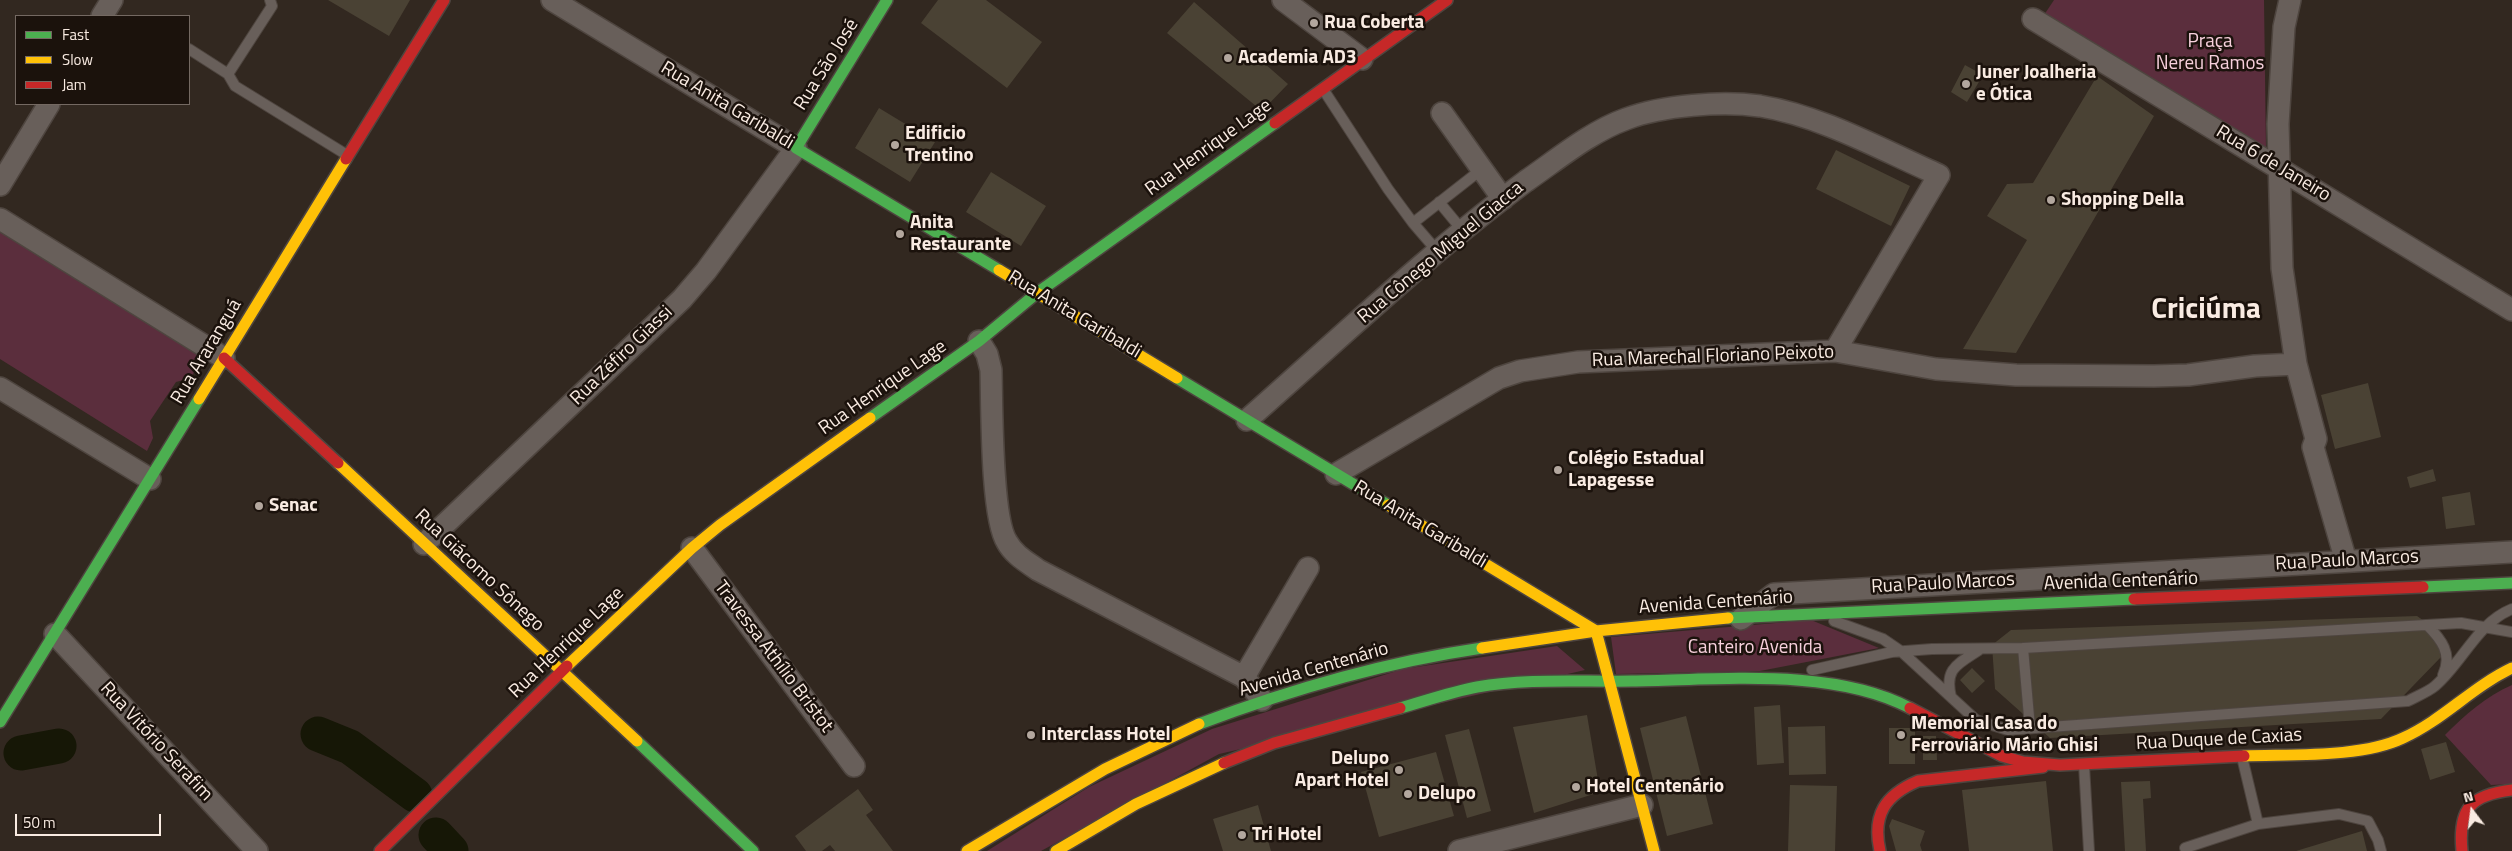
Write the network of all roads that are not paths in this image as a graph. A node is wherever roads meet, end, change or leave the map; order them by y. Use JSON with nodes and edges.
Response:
{"nodes":[{"id":1,"x":112,"y":0,"type":"edge"},
{"id":2,"x":270,"y":0,"type":"edge"},
{"id":3,"x":444,"y":0,"type":"edge"},
{"id":4,"x":552,"y":0,"type":"edge"},
{"id":5,"x":887,"y":0,"type":"edge"},
{"id":6,"x":1283,"y":0,"type":"edge"},
{"id":7,"x":1447,"y":0,"type":"edge"},
{"id":8,"x":2290,"y":0,"type":"edge"},
{"id":9,"x":103,"y":15,"type":"edge"},
{"id":10,"x":2033,"y":19,"type":"dead end"},
{"id":11,"x":190,"y":50,"type":"edge"},
{"id":12,"x":1362,"y":59,"type":"junction"},
{"id":13,"x":228,"y":74,"type":"junction"},
{"id":14,"x":1322,"y":88,"type":"junction"},
{"id":15,"x":48,"y":105,"type":"edge"},
{"id":16,"x":1442,"y":113,"type":"dead end"},
{"id":17,"x":796,"y":148,"type":"junction"},
{"id":18,"x":348,"y":156,"type":"junction"},
{"id":19,"x":2278,"y":168,"type":"junction"},
{"id":20,"x":1482,"y":169,"type":"junction"},
{"id":21,"x":0,"y":185,"type":"edge"},
{"id":22,"x":1503,"y":199,"type":"junction"},
{"id":23,"x":1439,"y":202,"type":"junction"},
{"id":24,"x":0,"y":219,"type":"edge"},
{"id":25,"x":1413,"y":222,"type":"junction"},
{"id":26,"x":1463,"y":231,"type":"junction"},
{"id":27,"x":1438,"y":252,"type":"junction"},
{"id":28,"x":1037,"y":293,"type":"junction"},
{"id":29,"x":2512,"y":310,"type":"edge"},
{"id":30,"x":979,"y":341,"type":"junction"},
{"id":31,"x":1835,"y":351,"type":"junction"},
{"id":32,"x":224,"y":358,"type":"junction"},
{"id":33,"x":2296,"y":364,"type":"junction"},
{"id":34,"x":0,"y":388,"type":"edge"},
{"id":35,"x":1247,"y":420,"type":"junction"},
{"id":36,"x":1336,"y":474,"type":"junction"},
{"id":37,"x":150,"y":479,"type":"junction"},
{"id":38,"x":424,"y":544,"type":"junction"},
{"id":39,"x":692,"y":548,"type":"junction"},
{"id":40,"x":2512,"y":552,"type":"edge"},
{"id":41,"x":2346,"y":560,"type":"junction"},
{"id":42,"x":1308,"y":568,"type":"dead end"},
{"id":43,"x":2512,"y":583,"type":"edge"},
{"id":44,"x":2512,"y":609,"type":"edge"},
{"id":45,"x":1806,"y":613,"type":"junction"},
{"id":46,"x":1741,"y":619,"type":"junction"},
{"id":47,"x":2426,"y":625,"type":"junction"},
{"id":48,"x":2484,"y":627,"type":"junction"},
{"id":49,"x":1596,"y":631,"type":"junction"},
{"id":50,"x":2512,"y":632,"type":"edge"},
{"id":51,"x":55,"y":634,"type":"junction"},
{"id":52,"x":2022,"y":648,"type":"junction"},
{"id":53,"x":1980,"y":650,"type":"junction"},
{"id":54,"x":1902,"y":652,"type":"junction"},
{"id":55,"x":2512,"y":668,"type":"edge"},
{"id":56,"x":563,"y":671,"type":"junction"},
{"id":57,"x":1244,"y":677,"type":"junction"},
{"id":58,"x":2442,"y":678,"type":"junction"},
{"id":59,"x":1750,"y":680,"type":"junction"},
{"id":60,"x":1608,"y":681,"type":"junction"},
{"id":61,"x":1951,"y":698,"type":"junction"},
{"id":62,"x":1262,"y":700,"type":"junction"},
{"id":63,"x":0,"y":722,"type":"edge"},
{"id":64,"x":2030,"y":728,"type":"junction"},
{"id":65,"x":2242,"y":756,"type":"junction"},
{"id":66,"x":2084,"y":764,"type":"junction"},
{"id":67,"x":2060,"y":765,"type":"junction"},
{"id":68,"x":854,"y":766,"type":"dead end"},
{"id":69,"x":2512,"y":790,"type":"edge"},
{"id":70,"x":1642,"y":805,"type":"junction"},
{"id":71,"x":2258,"y":824,"type":"junction"},
{"id":72,"x":2185,"y":848,"type":"dead end"},
{"id":73,"x":257,"y":851,"type":"edge"},
{"id":74,"x":380,"y":851,"type":"edge"},
{"id":75,"x":753,"y":851,"type":"edge"},
{"id":76,"x":967,"y":851,"type":"edge"},
{"id":77,"x":1056,"y":851,"type":"edge"},
{"id":78,"x":1459,"y":851,"type":"edge"},
{"id":79,"x":1654,"y":851,"type":"edge"},
{"id":80,"x":1880,"y":851,"type":"edge"},
{"id":81,"x":2089,"y":851,"type":"edge"},
{"id":82,"x":2381,"y":851,"type":"edge"},
{"id":83,"x":2462,"y":851,"type":"edge"}],
"edges":[{"from":1,"to":9,"type":"street"},
{"from":2,"to":13,"type":"lane"},
{"from":3,"to":18,"type":"main road","name":"Rua Araranguá"},
{"from":4,"to":17,"type":"street","name":"Rua Anita Garibaldi"},
{"from":5,"to":17,"type":"main road","name":"Rua São José"},
{"from":6,"to":12,"type":"street"},
{"from":7,"to":12,"type":"main road","name":"Rua Henrique Lage"},
{"from":8,"to":19,"type":"street"},
{"from":10,"to":19,"type":"street","name":"Rua 6 de Janeiro"},
{"from":11,"to":13,"type":"lane"},
{"from":12,"to":14,"type":"main road","name":"Rua Henrique Lage"},
{"from":13,"to":18,"type":"lane"},
{"from":14,"to":25,"type":"lane"},
{"from":14,"to":28,"type":"main road","name":"Rua Henrique Lage"},
{"from":15,"to":21,"type":"street"},
{"from":16,"to":20,"type":"street"},
{"from":17,"to":28,"type":"main road","name":"Rua Anita Garibaldi"},
{"from":17,"to":38,"type":"street","name":"Rua Zéfiro Giassi"},
{"from":18,"to":32,"type":"main road","name":"Rua Araranguá"},
{"from":19,"to":29,"type":"street","name":"Rua 6 de Janeiro"},
{"from":19,"to":33,"type":"street"},
{"from":20,"to":22,"type":"street"},
{"from":20,"to":23,"type":"lane"},
{"from":22,"to":26,"type":"street","name":"Rua Cônego Miguel Giacca"},
{"from":22,"to":31,"type":"street","name":"Rua Cônego Miguel Giacca"},
{"from":23,"to":25,"type":"lane"},
{"from":23,"to":26,"type":"lane"},
{"from":24,"to":32,"type":"street"},
{"from":25,"to":27,"type":"lane"},
{"from":26,"to":27,"type":"street","name":"Rua Cônego Miguel Giacca"},
{"from":27,"to":35,"type":"street","name":"Rua Cônego Miguel Giacca"},
{"from":28,"to":30,"type":"main road","name":"Rua Henrique Lage"},
{"from":28,"to":35,"type":"main road","name":"Rua Anita Garibaldi"},
{"from":30,"to":39,"type":"main road","name":"Rua Henrique Lage"},
{"from":30,"to":57,"type":"street"},
{"from":31,"to":33,"type":"street","name":"Rua Marechal Floriano Peixoto"},
{"from":31,"to":36,"type":"street","name":"Rua Marechal Floriano Peixoto"},
{"from":32,"to":37,"type":"main road","name":"Rua Araranguá"},
{"from":32,"to":38,"type":"main road","name":"Rua Giácomo Sônego"},
{"from":33,"to":41,"type":"street"},
{"from":34,"to":37,"type":"street"},
{"from":35,"to":36,"type":"main road","name":"Rua Anita Garibaldi"},
{"from":36,"to":49,"type":"main road","name":"Rua Anita Garibaldi"},
{"from":37,"to":51,"type":"main road","name":"Rua Araranguá"},
{"from":38,"to":56,"type":"main road","name":"Rua Giácomo Sônego"},
{"from":39,"to":56,"type":"main road","name":"Rua Henrique Lage"},
{"from":39,"to":68,"type":"street","name":"Travessa Athílio Bristot"},
{"from":40,"to":41,"type":"street","name":"Rua Paulo Marcos"},
{"from":41,"to":46,"type":"street","name":"Rua Paulo Marcos"},
{"from":42,"to":57,"type":"street"},
{"from":43,"to":45,"type":"main road","name":"Avenida Centenário"},
{"from":44,"to":48,"type":"lane"},
{"from":45,"to":46,"type":"main road","name":"Avenida Centenário"},
{"from":45,"to":54,"type":"lane"},
{"from":46,"to":49,"type":"main road","name":"Avenida Centenário"},
{"from":47,"to":48,"type":"lane"},
{"from":47,"to":52,"type":"lane"},
{"from":47,"to":58,"type":"lane"},
{"from":48,"to":50,"type":"lane"},
{"from":48,"to":58,"type":"lane"},
{"from":49,"to":60,"type":"main road"},
{"from":49,"to":62,"type":"main road","name":"Avenida Centenário"},
{"from":51,"to":63,"type":"main road","name":"Rua Araranguá"},
{"from":51,"to":73,"type":"street","name":"Rua Vitório Serafim"},
{"from":52,"to":53,"type":"lane"},
{"from":52,"to":64,"type":"lane"},
{"from":53,"to":54,"type":"lane"},
{"from":53,"to":61,"type":"lane"},
{"from":54,"to":59,"type":"lane"},
{"from":54,"to":61,"type":"lane"},
{"from":55,"to":65,"type":"main road","name":"Rua Duque de Caxias"},
{"from":56,"to":74,"type":"main road","name":"Rua Henrique Lage"},
{"from":56,"to":75,"type":"main road","name":"Rua Giácomo Sônego"},
{"from":57,"to":62,"type":"street"},
{"from":58,"to":64,"type":"lane"},
{"from":59,"to":60,"type":"main road"},
{"from":59,"to":67,"type":"main road"},
{"from":60,"to":70,"type":"main road"},
{"from":60,"to":77,"type":"main road"},
{"from":61,"to":64,"type":"lane"},
{"from":62,"to":76,"type":"main road","name":"Avenida Centenário"},
{"from":65,"to":66,"type":"main road","name":"Rua Duque de Caxias"},
{"from":65,"to":71,"type":"lane"},
{"from":66,"to":67,"type":"main road","name":"Rua Duque de Caxias"},
{"from":66,"to":81,"type":"lane"},
{"from":67,"to":80,"type":"main road"},
{"from":69,"to":83,"type":"main road"},
{"from":70,"to":78,"type":"street"},
{"from":70,"to":79,"type":"main road"},
{"from":71,"to":72,"type":"lane"},
{"from":71,"to":82,"type":"lane"}]}
